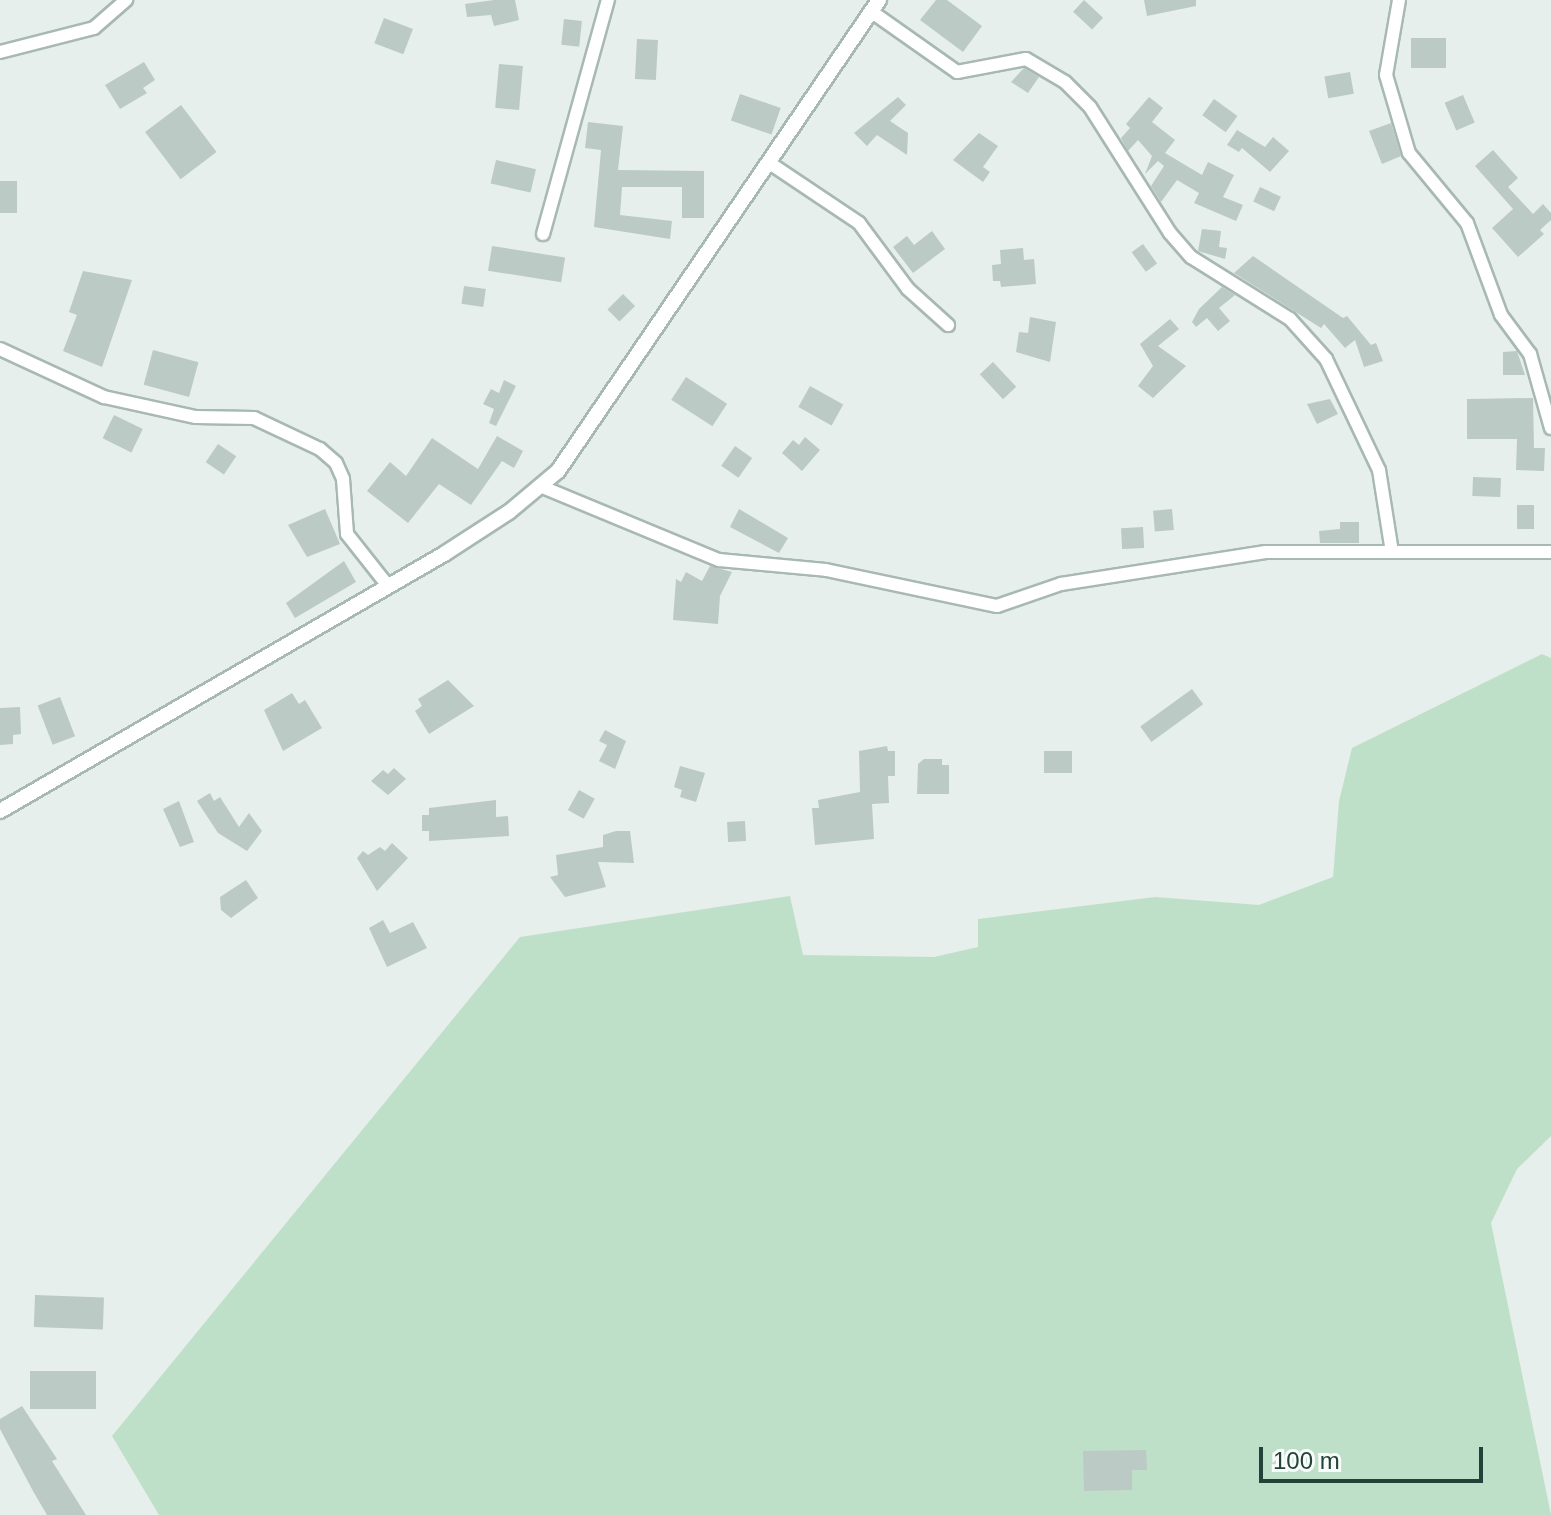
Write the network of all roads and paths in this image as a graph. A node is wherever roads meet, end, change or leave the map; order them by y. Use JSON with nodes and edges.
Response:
{"nodes":[{"id":1,"x":126,"y":0,"type":"edge"},
{"id":2,"x":608,"y":0,"type":"edge"},
{"id":3,"x":1399,"y":0,"type":"edge"},
{"id":4,"x":876,"y":6,"type":"edge"},
{"id":5,"x":0,"y":52,"type":"edge"},
{"id":6,"x":771,"y":164,"type":"junction"},
{"id":7,"x":543,"y":234,"type":"dead end"},
{"id":8,"x":948,"y":325,"type":"dead end"},
{"id":9,"x":0,"y":349,"type":"edge"},
{"id":10,"x":1551,"y":428,"type":"edge"},
{"id":11,"x":540,"y":486,"type":"junction"},
{"id":12,"x":1392,"y":552,"type":"junction"},
{"id":13,"x":1551,"y":552,"type":"edge"},
{"id":14,"x":388,"y":586,"type":"junction"},
{"id":15,"x":0,"y":811,"type":"edge"}],
"edges":[{"from":1,"to":5,"type":"street"},
{"from":2,"to":7,"type":"street"},
{"from":3,"to":10,"type":"street"},
{"from":4,"to":6,"type":"street"},
{"from":4,"to":12,"type":"street"},
{"from":6,"to":8,"type":"street"},
{"from":6,"to":11,"type":"street"},
{"from":9,"to":14,"type":"street"},
{"from":11,"to":12,"type":"street"},
{"from":11,"to":14,"type":"street"},
{"from":12,"to":13,"type":"street"},
{"from":14,"to":15,"type":"street"}]}
